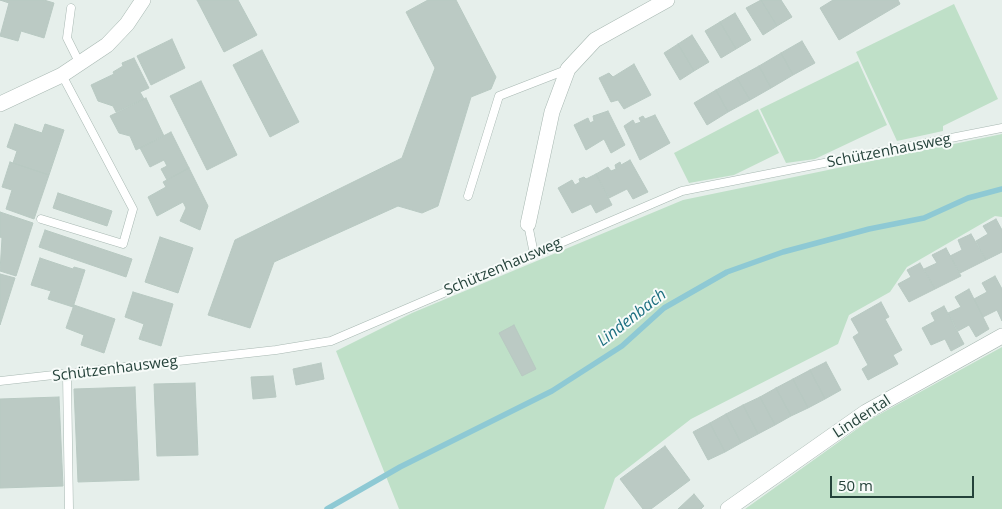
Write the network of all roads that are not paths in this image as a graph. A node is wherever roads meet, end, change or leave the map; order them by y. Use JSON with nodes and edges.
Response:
{"nodes":[{"id":1,"x":143,"y":0,"type":"edge"},
{"id":2,"x":667,"y":0,"type":"edge"},
{"id":3,"x":70,"y":8,"type":"dead end"},
{"id":4,"x":80,"y":62,"type":"junction"},
{"id":5,"x":568,"y":69,"type":"junction"},
{"id":6,"x":62,"y":75,"type":"junction"},
{"id":7,"x":0,"y":104,"type":"edge"},
{"id":8,"x":1002,"y":128,"type":"edge"},
{"id":9,"x":468,"y":196,"type":"dead end"},
{"id":10,"x":41,"y":219,"type":"dead end"},
{"id":11,"x":528,"y":224,"type":"joint"},
{"id":12,"x":534,"y":254,"type":"junction"},
{"id":13,"x":1002,"y":336,"type":"edge"},
{"id":14,"x":67,"y":374,"type":"junction"},
{"id":15,"x":0,"y":381,"type":"edge"},
{"id":16,"x":69,"y":509,"type":"edge"},
{"id":17,"x":728,"y":509,"type":"edge"}],
"edges":[{"from":1,"to":4,"type":"street"},
{"from":2,"to":5,"type":"street"},
{"from":3,"to":4,"type":"lane"},
{"from":4,"to":6,"type":"street"},
{"from":5,"to":9,"type":"lane"},
{"from":5,"to":11,"type":"street"},
{"from":6,"to":7,"type":"street"},
{"from":6,"to":10,"type":"lane"},
{"from":8,"to":12,"type":"lane","name":"Schützenhausweg"},
{"from":11,"to":12,"type":"lane"},
{"from":12,"to":14,"type":"lane","name":"Schützenhausweg"},
{"from":13,"to":17,"type":"street","name":"Lindental"},
{"from":14,"to":15,"type":"lane","name":"Schützenhausweg"},
{"from":14,"to":16,"type":"lane"}]}
